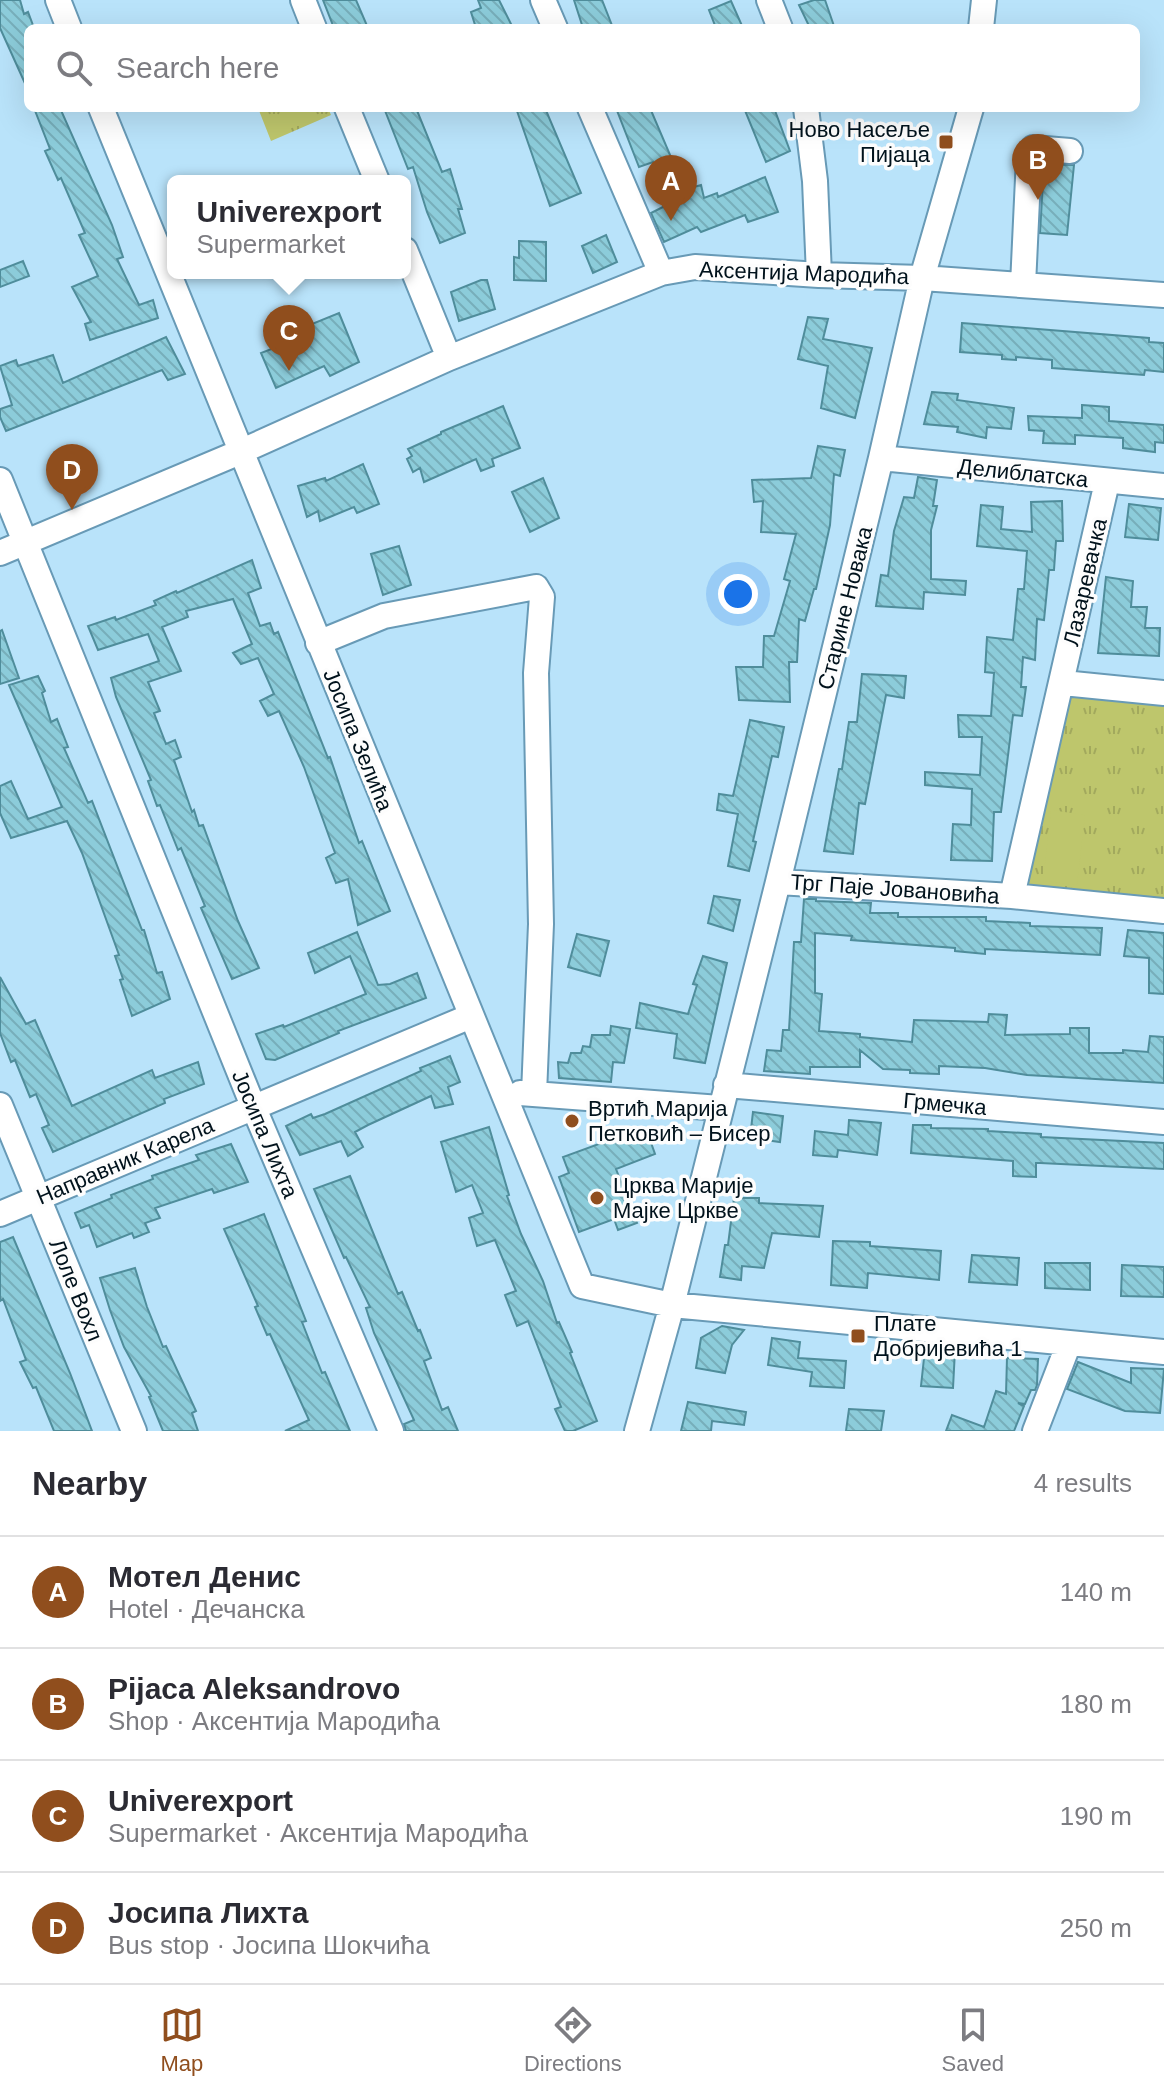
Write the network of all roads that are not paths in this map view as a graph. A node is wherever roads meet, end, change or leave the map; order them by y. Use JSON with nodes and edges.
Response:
{"nodes":[{"id":1,"x":58,"y":0,"type":"edge"},
{"id":2,"x":303,"y":0,"type":"edge"},
{"id":3,"x":543,"y":0,"type":"edge"},
{"id":4,"x":769,"y":0,"type":"edge"},
{"id":5,"x":984,"y":0,"type":"edge"},
{"id":6,"x":67,"y":24,"type":"edge"},
{"id":7,"x":312,"y":24,"type":"edge"},
{"id":8,"x":553,"y":24,"type":"edge"},
{"id":9,"x":778,"y":24,"type":"edge"},
{"id":10,"x":981,"y":24,"type":"edge"},
{"id":11,"x":103,"y":112,"type":"edge"},
{"id":12,"x":349,"y":112,"type":"edge"},
{"id":13,"x":592,"y":112,"type":"edge"},
{"id":14,"x":806,"y":112,"type":"edge"},
{"id":15,"x":970,"y":112,"type":"edge"},
{"id":16,"x":1070,"y":151,"type":"dead end"},
{"id":17,"x":375,"y":175,"type":"edge"},
{"id":18,"x":411,"y":265,"type":"edge"},
{"id":19,"x":167,"y":271,"type":"edge"},
{"id":20,"x":661,"y":273,"type":"junction"},
{"id":21,"x":819,"y":275,"type":"junction"},
{"id":22,"x":922,"y":278,"type":"junction"},
{"id":23,"x":170,"y":279,"type":"edge"},
{"id":24,"x":1023,"y":285,"type":"junction"},
{"id":25,"x":1164,"y":295,"type":"edge"},
{"id":26,"x":449,"y":358,"type":"junction"},
{"id":27,"x":240,"y":452,"type":"junction"},
{"id":28,"x":881,"y":458,"type":"junction"},
{"id":29,"x":0,"y":480,"type":"edge"},
{"id":30,"x":1107,"y":482,"type":"junction"},
{"id":31,"x":1164,"y":486,"type":"edge"},
{"id":32,"x":26,"y":543,"type":"junction"},
{"id":33,"x":0,"y":553,"type":"edge"},
{"id":34,"x":318,"y":643,"type":"junction"},
{"id":35,"x":1063,"y":683,"type":"junction"},
{"id":36,"x":1164,"y":693,"type":"edge"},
{"id":37,"x":778,"y":882,"type":"junction"},
{"id":38,"x":1012,"y":896,"type":"junction"},
{"id":39,"x":1164,"y":911,"type":"edge"},
{"id":40,"x":471,"y":1016,"type":"junction"},
{"id":41,"x":502,"y":1092,"type":"junction"},
{"id":42,"x":534,"y":1094,"type":"junction"},
{"id":43,"x":723,"y":1096,"type":"junction"},
{"id":44,"x":0,"y":1105,"type":"edge"},
{"id":45,"x":253,"y":1106,"type":"junction"},
{"id":46,"x":1164,"y":1122,"type":"edge"},
{"id":47,"x":38,"y":1199,"type":"junction"},
{"id":48,"x":0,"y":1214,"type":"edge"},
{"id":49,"x":672,"y":1305,"type":"junction"},
{"id":50,"x":1069,"y":1343,"type":"junction"},
{"id":51,"x":1164,"y":1352,"type":"edge"},
{"id":52,"x":134,"y":1431,"type":"edge"},
{"id":53,"x":391,"y":1431,"type":"edge"},
{"id":54,"x":637,"y":1431,"type":"edge"},
{"id":55,"x":1035,"y":1431,"type":"edge"}],
"edges":[{"from":1,"to":6,"type":"street"},
{"from":2,"to":7,"type":"street"},
{"from":3,"to":8,"type":"street"},
{"from":4,"to":9,"type":"street"},
{"from":5,"to":10,"type":"street"},
{"from":11,"to":19,"type":"street","name":"Јосипа Зелића"},
{"from":12,"to":17,"type":"street"},
{"from":13,"to":20,"type":"street"},
{"from":14,"to":21,"type":"street"},
{"from":15,"to":22,"type":"street","name":"Старине Новака"},
{"from":16,"to":24,"type":"street"},
{"from":18,"to":26,"type":"street"},
{"from":20,"to":21,"type":"street","name":"Аксентија Мародића"},
{"from":20,"to":26,"type":"street","name":"Аксентија Мародића"},
{"from":21,"to":22,"type":"street","name":"Аксентија Мародића"},
{"from":22,"to":24,"type":"street","name":"Аксентија Мародића"},
{"from":22,"to":28,"type":"street","name":"Старине Новака"},
{"from":23,"to":27,"type":"street","name":"Јосипа Зелића"},
{"from":24,"to":25,"type":"street","name":"Аксентија Мародића"},
{"from":26,"to":27,"type":"street","name":"Аксентија Мародића"},
{"from":27,"to":32,"type":"street","name":"Аксентија Мародића"},
{"from":27,"to":34,"type":"street","name":"Јосипа Зелића"},
{"from":28,"to":30,"type":"street","name":"Делиблатска"},
{"from":28,"to":37,"type":"street","name":"Старине Новака"},
{"from":29,"to":32,"type":"street","name":"Јосипа Лихта"},
{"from":30,"to":31,"type":"street","name":"Делиблатска"},
{"from":30,"to":35,"type":"street","name":"Лазаревачка"},
{"from":32,"to":33,"type":"street","name":"Аксентија Мародића"},
{"from":32,"to":45,"type":"street","name":"Јосипа Лихта"},
{"from":34,"to":40,"type":"street","name":"Јосипа Зелића"},
{"from":34,"to":42,"type":"street"},
{"from":35,"to":36,"type":"street"},
{"from":35,"to":38,"type":"street","name":"Трг Паје Јовановића"},
{"from":37,"to":38,"type":"street","name":"Трг Паје Јовановића"},
{"from":37,"to":43,"type":"street","name":"Старине Новака"},
{"from":38,"to":39,"type":"street","name":"Трг Паје Јовановића"},
{"from":40,"to":41,"type":"street","name":"Јосипа Зелића"},
{"from":40,"to":45,"type":"street","name":"Направник Карела"},
{"from":41,"to":42,"type":"street"},
{"from":41,"to":49,"type":"street","name":"Јосипа Зелића"},
{"from":42,"to":43,"type":"street"},
{"from":43,"to":46,"type":"street","name":"Грмечка"},
{"from":43,"to":49,"type":"street","name":"Старине Новака"},
{"from":44,"to":47,"type":"street","name":"Лоле Вохл"},
{"from":45,"to":47,"type":"street","name":"Направник Карела"},
{"from":45,"to":53,"type":"street","name":"Јосипа Лихта"},
{"from":47,"to":48,"type":"street","name":"Направник Карела"},
{"from":47,"to":52,"type":"street","name":"Лоле Вохл"},
{"from":49,"to":50,"type":"street"},
{"from":49,"to":54,"type":"street","name":"Старине Новака"},
{"from":50,"to":51,"type":"street"},
{"from":50,"to":55,"type":"street"}]}
